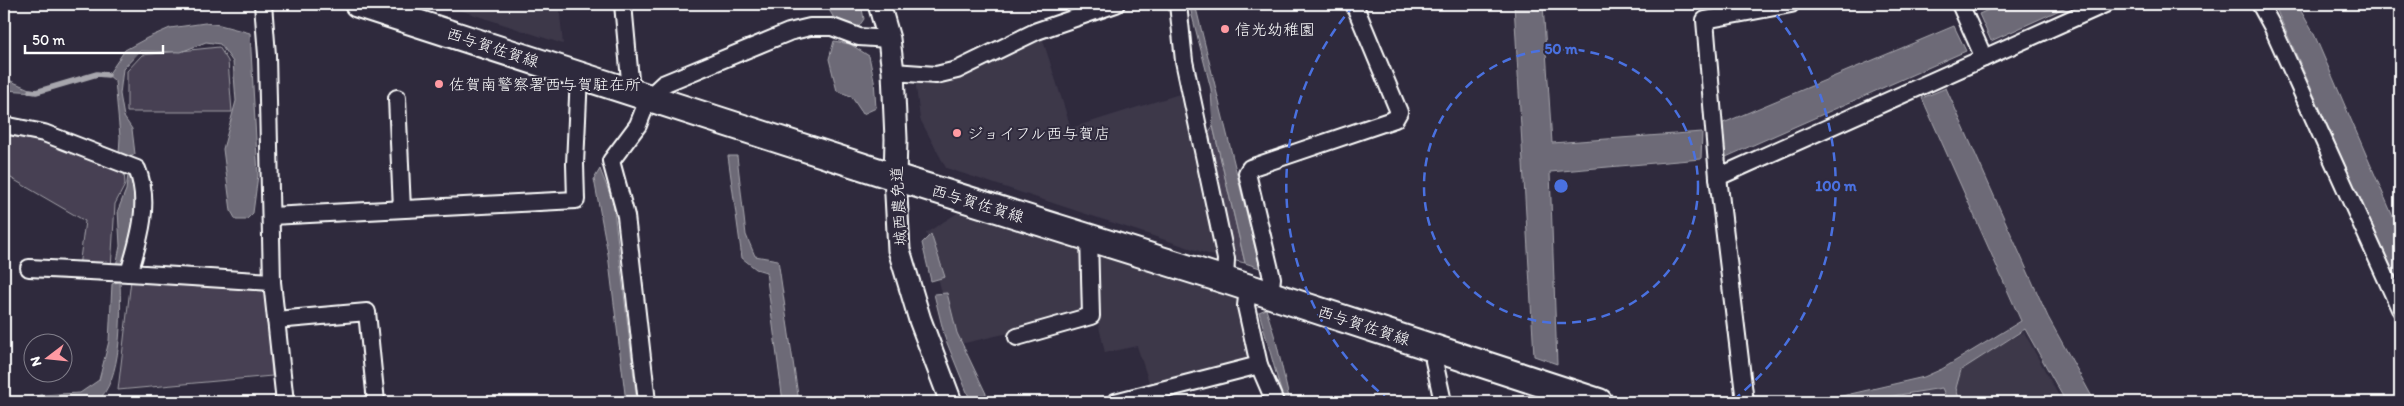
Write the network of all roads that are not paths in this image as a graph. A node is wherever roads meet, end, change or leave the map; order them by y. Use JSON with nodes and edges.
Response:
{"nodes":[{"id":1,"x":263,"y":4,"type":"edge"},
{"id":2,"x":358,"y":4,"type":"edge"},
{"id":3,"x":623,"y":4,"type":"edge"},
{"id":4,"x":879,"y":4,"type":"edge"},
{"id":5,"x":1116,"y":4,"type":"edge"},
{"id":6,"x":1178,"y":4,"type":"edge"},
{"id":7,"x":1354,"y":4,"type":"edge"},
{"id":8,"x":1791,"y":4,"type":"edge"},
{"id":9,"x":1960,"y":4,"type":"edge"},
{"id":10,"x":2105,"y":4,"type":"edge"},
{"id":11,"x":2260,"y":4,"type":"edge"},
{"id":12,"x":889,"y":39,"type":"junction"},
{"id":13,"x":1984,"y":58,"type":"junction"},
{"id":14,"x":894,"y":72,"type":"junction"},
{"id":15,"x":579,"y":74,"type":"junction"},
{"id":16,"x":640,"y":94,"type":"junction"},
{"id":17,"x":397,"y":98,"type":"dead end"},
{"id":18,"x":4,"y":124,"type":"edge"},
{"id":19,"x":894,"y":177,"type":"junction"},
{"id":20,"x":1718,"y":177,"type":"junction"},
{"id":21,"x":402,"y":209,"type":"junction"},
{"id":22,"x":270,"y":216,"type":"junction"},
{"id":23,"x":1089,"y":237,"type":"junction"},
{"id":24,"x":29,"y":268,"type":"dead end"},
{"id":25,"x":129,"y":273,"type":"junction"},
{"id":26,"x":272,"y":282,"type":"junction"},
{"id":27,"x":1248,"y":287,"type":"junction"},
{"id":28,"x":2400,"y":309,"type":"edge"},
{"id":29,"x":276,"y":320,"type":"junction"},
{"id":30,"x":1017,"y":337,"type":"dead end"},
{"id":31,"x":1435,"y":349,"type":"junction"},
{"id":32,"x":1259,"y":364,"type":"junction"},
{"id":33,"x":1162,"y":396,"type":"edge"},
{"id":34,"x":285,"y":402,"type":"edge"},
{"id":35,"x":376,"y":402,"type":"edge"},
{"id":36,"x":647,"y":402,"type":"edge"},
{"id":37,"x":951,"y":402,"type":"edge"},
{"id":38,"x":1115,"y":402,"type":"edge"},
{"id":39,"x":1276,"y":402,"type":"edge"},
{"id":40,"x":1443,"y":402,"type":"edge"},
{"id":41,"x":1599,"y":402,"type":"edge"},
{"id":42,"x":1745,"y":402,"type":"edge"}],
"edges":[{"from":1,"to":22,"type":"street"},
{"from":2,"to":15,"type":"main road","name":"西与賀佐賀線"},
{"from":3,"to":16,"type":"street"},
{"from":4,"to":12,"type":"street","name":"城西農免道"},
{"from":5,"to":14,"type":"street"},
{"from":6,"to":27,"type":"street"},
{"from":7,"to":27,"type":"street"},
{"from":8,"to":20,"type":"street"},
{"from":9,"to":13,"type":"street"},
{"from":10,"to":13,"type":"street"},
{"from":11,"to":28,"type":"street"},
{"from":12,"to":14,"type":"street","name":"城西農免道"},
{"from":12,"to":16,"type":"street"},
{"from":13,"to":20,"type":"street"},
{"from":14,"to":19,"type":"street","name":"城西農免道"},
{"from":15,"to":16,"type":"main road","name":"西与賀佐賀線"},
{"from":15,"to":21,"type":"street"},
{"from":16,"to":19,"type":"main road","name":"西与賀佐賀線"},
{"from":16,"to":36,"type":"street"},
{"from":17,"to":21,"type":"street"},
{"from":18,"to":25,"type":"street"},
{"from":19,"to":23,"type":"main road","name":"西与賀佐賀線"},
{"from":19,"to":37,"type":"street","name":"城西農免道"},
{"from":20,"to":42,"type":"street"},
{"from":21,"to":22,"type":"street"},
{"from":22,"to":26,"type":"street"},
{"from":23,"to":27,"type":"main road","name":"西与賀佐賀線"},
{"from":23,"to":30,"type":"street"},
{"from":24,"to":25,"type":"street"},
{"from":25,"to":26,"type":"street"},
{"from":26,"to":29,"type":"street"},
{"from":27,"to":31,"type":"main road","name":"西与賀佐賀線"},
{"from":27,"to":32,"type":"street"},
{"from":29,"to":34,"type":"street"},
{"from":29,"to":35,"type":"street"},
{"from":31,"to":40,"type":"street"},
{"from":31,"to":41,"type":"main road","name":"西与賀佐賀線"},
{"from":32,"to":33,"type":"street"},
{"from":32,"to":39,"type":"street"},
{"from":33,"to":38,"type":"street"}]}
